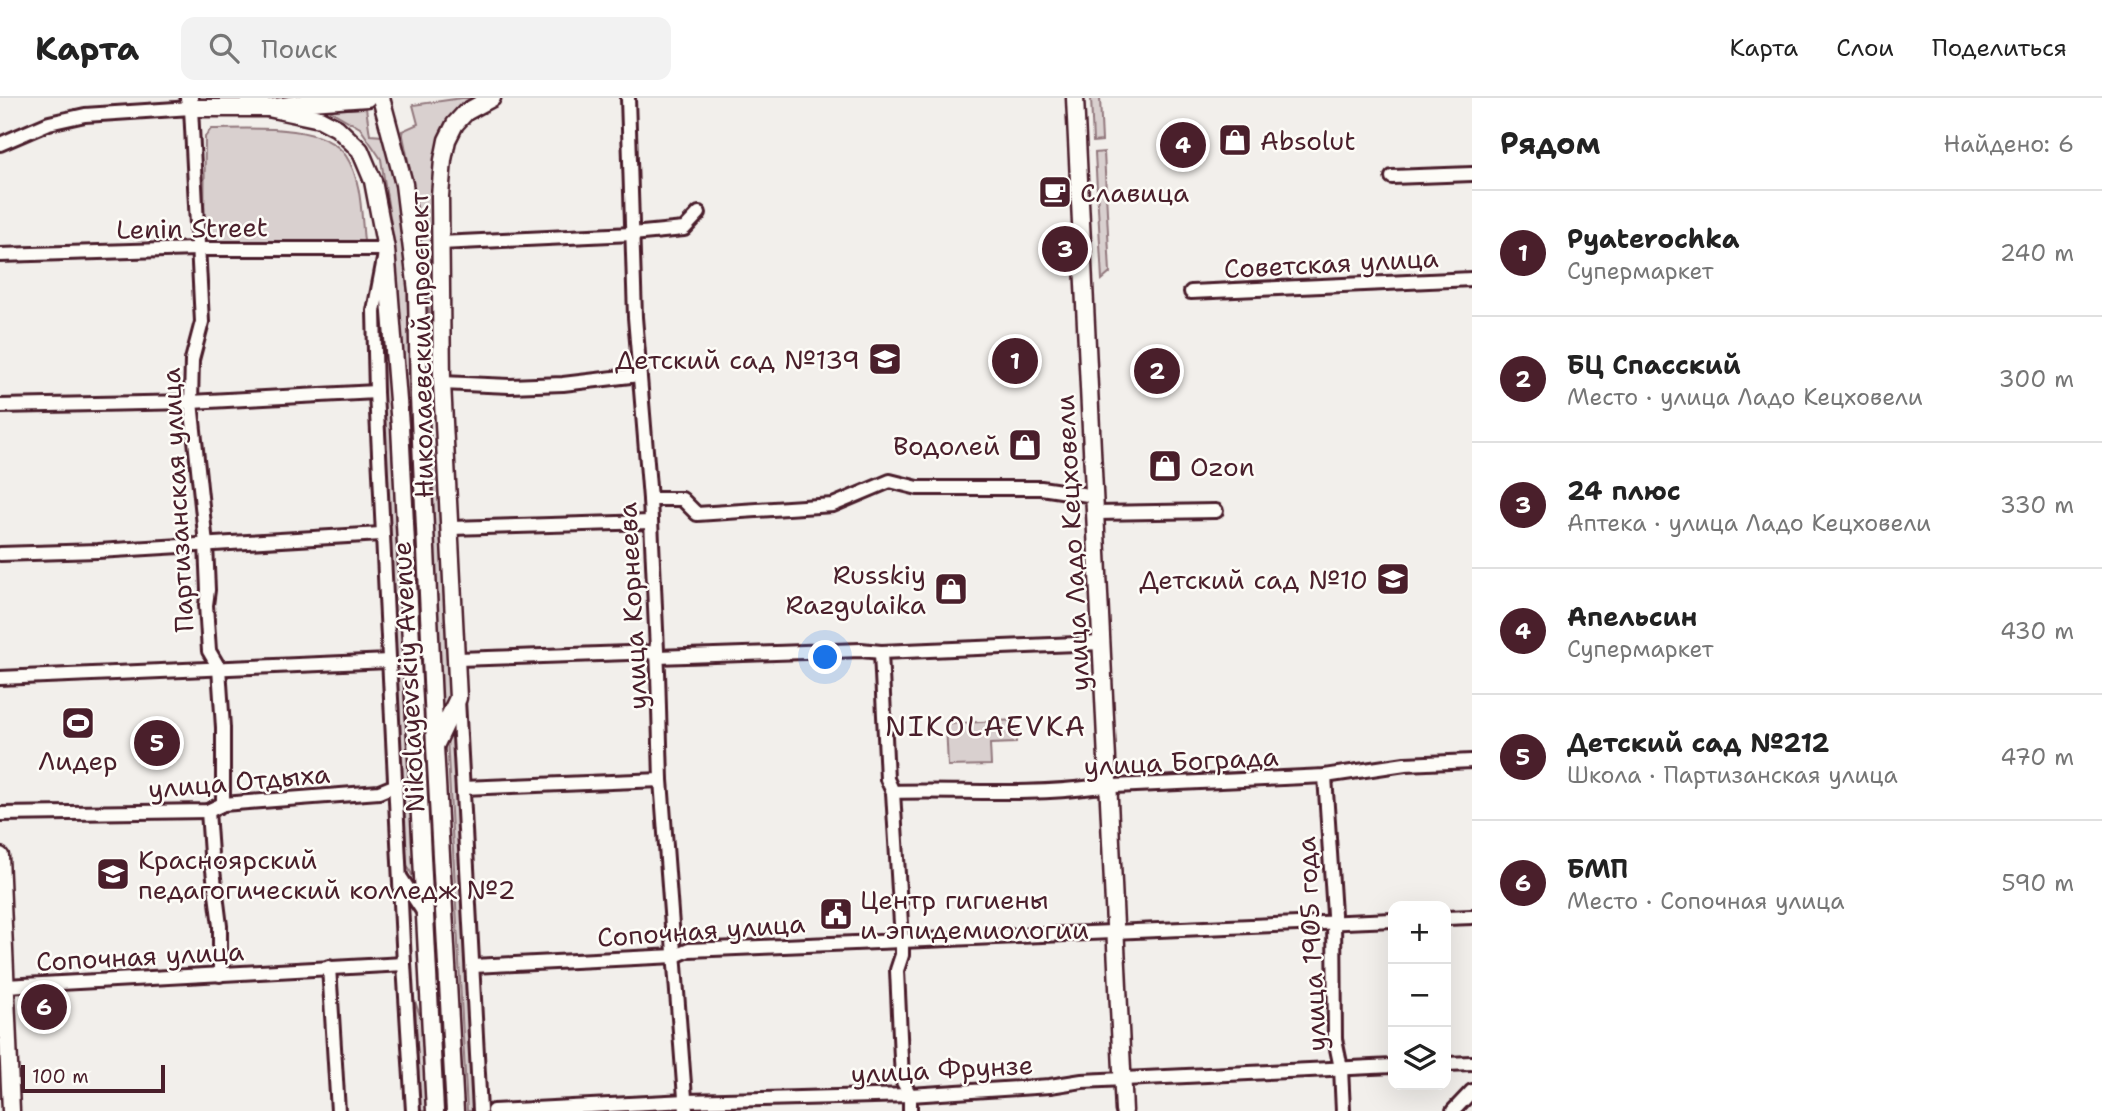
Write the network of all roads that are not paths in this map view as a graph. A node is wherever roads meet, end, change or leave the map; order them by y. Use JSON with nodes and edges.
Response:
{"nodes":[{"id":1,"x":367,"y":98,"type":"edge"},
{"id":2,"x":381,"y":98,"type":"edge"},
{"id":3,"x":492,"y":98,"type":"edge"},
{"id":4,"x":628,"y":98,"type":"edge"},
{"id":5,"x":1075,"y":98,"type":"edge"},
{"id":6,"x":190,"y":103,"type":"edge"},
{"id":7,"x":268,"y":108,"type":"junction"},
{"id":8,"x":0,"y":144,"type":"edge"},
{"id":9,"x":1472,"y":174,"type":"edge"},
{"id":10,"x":1392,"y":177,"type":"dead end"},
{"id":11,"x":699,"y":213,"type":"dead end"},
{"id":12,"x":632,"y":234,"type":"junction"},
{"id":13,"x":440,"y":243,"type":"junction"},
{"id":14,"x":197,"y":249,"type":"junction"},
{"id":15,"x":386,"y":249,"type":"junction"},
{"id":16,"x":0,"y":255,"type":"edge"},
{"id":17,"x":1472,"y":279,"type":"edge"},
{"id":18,"x":1191,"y":292,"type":"dead end"},
{"id":19,"x":420,"y":367,"type":"junction"},
{"id":20,"x":639,"y":375,"type":"junction"},
{"id":21,"x":442,"y":383,"type":"junction"},
{"id":22,"x":376,"y":392,"type":"junction"},
{"id":23,"x":191,"y":402,"type":"junction"},
{"id":24,"x":0,"y":406,"type":"edge"},
{"id":25,"x":446,"y":474,"type":"junction"},
{"id":26,"x":1095,"y":496,"type":"junction"},
{"id":27,"x":650,"y":499,"type":"junction"},
{"id":28,"x":1216,"y":511,"type":"dead end"},
{"id":29,"x":1096,"y":513,"type":"junction"},
{"id":30,"x":650,"y":522,"type":"junction"},
{"id":31,"x":450,"y":528,"type":"junction"},
{"id":32,"x":382,"y":534,"type":"junction"},
{"id":33,"x":206,"y":544,"type":"junction"},
{"id":34,"x":0,"y":554,"type":"edge"},
{"id":35,"x":1102,"y":643,"type":"junction"},
{"id":36,"x":881,"y":652,"type":"junction"},
{"id":37,"x":657,"y":654,"type":"junction"},
{"id":38,"x":458,"y":659,"type":"junction"},
{"id":39,"x":389,"y":661,"type":"junction"},
{"id":40,"x":219,"y":668,"type":"junction"},
{"id":41,"x":0,"y":678,"type":"edge"},
{"id":42,"x":458,"y":698,"type":"junction"},
{"id":43,"x":435,"y":746,"type":"junction"},
{"id":44,"x":1472,"y":761,"type":"edge"},
{"id":45,"x":1325,"y":776,"type":"junction"},
{"id":46,"x":661,"y":780,"type":"junction"},
{"id":47,"x":396,"y":785,"type":"junction"},
{"id":48,"x":1108,"y":787,"type":"junction"},
{"id":49,"x":463,"y":788,"type":"junction"},
{"id":50,"x":892,"y":792,"type":"junction"},
{"id":51,"x":223,"y":804,"type":"junction"},
{"id":52,"x":208,"y":811,"type":"junction"},
{"id":53,"x":0,"y":814,"type":"edge"},
{"id":54,"x":0,"y":856,"type":"edge"},
{"id":55,"x":401,"y":878,"type":"junction"},
{"id":56,"x":427,"y":918,"type":"junction"},
{"id":57,"x":1451,"y":918,"type":"edge"},
{"id":58,"x":1472,"y":918,"type":"edge"},
{"id":59,"x":1388,"y":920,"type":"edge"},
{"id":60,"x":1333,"y":923,"type":"junction"},
{"id":61,"x":1115,"y":934,"type":"junction"},
{"id":62,"x":902,"y":940,"type":"junction"},
{"id":63,"x":675,"y":956,"type":"junction"},
{"id":64,"x":404,"y":964,"type":"junction"},
{"id":65,"x":473,"y":966,"type":"junction"},
{"id":66,"x":329,"y":967,"type":"junction"},
{"id":67,"x":220,"y":975,"type":"junction"},
{"id":68,"x":6,"y":986,"type":"junction"},
{"id":69,"x":1472,"y":1063,"type":"edge"},
{"id":70,"x":1451,"y":1064,"type":"edge"},
{"id":71,"x":1388,"y":1066,"type":"edge"},
{"id":72,"x":1341,"y":1069,"type":"junction"},
{"id":73,"x":1122,"y":1080,"type":"junction"},
{"id":74,"x":1472,"y":1091,"type":"edge"},
{"id":75,"x":910,"y":1096,"type":"junction"},
{"id":76,"x":686,"y":1106,"type":"edge"},
{"id":77,"x":11,"y":1111,"type":"edge"},
{"id":78,"x":338,"y":1111,"type":"edge"},
{"id":79,"x":413,"y":1111,"type":"edge"},
{"id":80,"x":435,"y":1111,"type":"edge"},
{"id":81,"x":455,"y":1111,"type":"edge"},
{"id":82,"x":480,"y":1111,"type":"edge"},
{"id":83,"x":493,"y":1111,"type":"edge"},
{"id":84,"x":910,"y":1111,"type":"edge"},
{"id":85,"x":1124,"y":1111,"type":"edge"},
{"id":86,"x":1343,"y":1111,"type":"edge"},
{"id":87,"x":1453,"y":1111,"type":"edge"}],
"edges":[{"from":1,"to":7,"type":"main road"},
{"from":2,"to":19,"type":"main road","name":"Николаевский проспект"},
{"from":3,"to":13,"type":"main road","name":"Николаевский проспект"},
{"from":4,"to":12,"type":"street","name":"улица Корнеева"},
{"from":5,"to":26,"type":"main road","name":"улица Ладо Кецховели"},
{"from":6,"to":7,"type":"main road"},
{"from":6,"to":8,"type":"street"},
{"from":6,"to":14,"type":"street","name":"Партизанская улица"},
{"from":7,"to":15,"type":"main road","name":"Николаевский проспект"},
{"from":9,"to":10,"type":"street"},
{"from":11,"to":12,"type":"street"},
{"from":12,"to":13,"type":"street"},
{"from":12,"to":20,"type":"street","name":"улица Корнеева"},
{"from":13,"to":21,"type":"main road","name":"Николаевский проспект"},
{"from":14,"to":15,"type":"street","name":"Lenin Street"},
{"from":14,"to":16,"type":"street","name":"Lenin Street"},
{"from":14,"to":23,"type":"street","name":"Партизанская улица"},
{"from":15,"to":22,"type":"street"},
{"from":15,"to":56,"type":"main road","name":"Nikolayevskiy Avenue"},
{"from":17,"to":18,"type":"street","name":"Советская улица"},
{"from":19,"to":25,"type":"main road"},
{"from":19,"to":43,"type":"main road","name":"Nikolayevskiy Avenue"},
{"from":20,"to":21,"type":"street"},
{"from":20,"to":27,"type":"street","name":"улица Корнеева"},
{"from":21,"to":25,"type":"main road","name":"Николаевский проспект"},
{"from":22,"to":23,"type":"street"},
{"from":22,"to":32,"type":"street"},
{"from":23,"to":24,"type":"street"},
{"from":23,"to":33,"type":"street","name":"Партизанская улица"},
{"from":25,"to":31,"type":"main road","name":"Николаевский проспект"},
{"from":26,"to":27,"type":"street"},
{"from":26,"to":29,"type":"main road","name":"улица Ладо Кецховели"},
{"from":27,"to":30,"type":"street","name":"улица Корнеева"},
{"from":28,"to":29,"type":"street"},
{"from":29,"to":35,"type":"main road","name":"улица Ладо Кецховели"},
{"from":30,"to":31,"type":"street"},
{"from":30,"to":37,"type":"street","name":"улица Корнеева"},
{"from":31,"to":38,"type":"main road","name":"Николаевский проспект"},
{"from":32,"to":33,"type":"street"},
{"from":32,"to":39,"type":"street"},
{"from":33,"to":34,"type":"street"},
{"from":33,"to":40,"type":"street","name":"Партизанская улица"},
{"from":35,"to":36,"type":"street"},
{"from":35,"to":48,"type":"main road","name":"улица Ладо Кецховели"},
{"from":36,"to":37,"type":"street"},
{"from":36,"to":50,"type":"street"},
{"from":37,"to":38,"type":"street"},
{"from":37,"to":46,"type":"street","name":"улица Корнеева"},
{"from":38,"to":42,"type":"main road","name":"Николаевский проспект"},
{"from":39,"to":40,"type":"street"},
{"from":39,"to":47,"type":"street"},
{"from":40,"to":41,"type":"street"},
{"from":40,"to":51,"type":"street","name":"Партизанская улица"},
{"from":42,"to":43,"type":"main road"},
{"from":42,"to":49,"type":"street"},
{"from":43,"to":81,"type":"main road","name":"Nikolayevskiy Avenue"},
{"from":44,"to":45,"type":"street","name":"улица Бограда"},
{"from":45,"to":48,"type":"street","name":"улица Бограда"},
{"from":45,"to":60,"type":"street","name":"улица 1905 года"},
{"from":46,"to":49,"type":"street"},
{"from":46,"to":63,"type":"street","name":"улица Корнеева"},
{"from":47,"to":51,"type":"street","name":"улица Отдыха"},
{"from":47,"to":55,"type":"street"},
{"from":48,"to":50,"type":"street","name":"улица Бограда"},
{"from":48,"to":61,"type":"main road","name":"улица Ладо Кецховели"},
{"from":49,"to":65,"type":"street"},
{"from":50,"to":62,"type":"street"},
{"from":51,"to":52,"type":"street"},
{"from":52,"to":53,"type":"street","name":"улица Отдыха"},
{"from":52,"to":67,"type":"street"},
{"from":54,"to":68,"type":"main road"},
{"from":55,"to":56,"type":"street"},
{"from":55,"to":64,"type":"street"},
{"from":56,"to":80,"type":"main road","name":"Nikolayevskiy Avenue"},
{"from":57,"to":58,"type":"street"},
{"from":59,"to":60,"type":"street","name":"Сопочная улица"},
{"from":60,"to":61,"type":"street","name":"Сопочная улица"},
{"from":60,"to":72,"type":"street","name":"улица 1905 года"},
{"from":61,"to":62,"type":"street","name":"Сопочная улица"},
{"from":61,"to":73,"type":"main road","name":"улица Ладо Кецховели"},
{"from":62,"to":63,"type":"street","name":"Сопочная улица"},
{"from":62,"to":75,"type":"street"},
{"from":63,"to":65,"type":"street","name":"Сопочная улица"},
{"from":63,"to":76,"type":"street","name":"улица Корнеева"},
{"from":64,"to":66,"type":"street","name":"Сопочная улица"},
{"from":64,"to":79,"type":"street"},
{"from":65,"to":82,"type":"street"},
{"from":66,"to":67,"type":"street","name":"Сопочная улица"},
{"from":66,"to":78,"type":"street"},
{"from":67,"to":68,"type":"street","name":"Сопочная улица"},
{"from":68,"to":77,"type":"main road"},
{"from":69,"to":70,"type":"street"},
{"from":71,"to":72,"type":"street","name":"улица Фрунзе"},
{"from":72,"to":73,"type":"street","name":"улица Фрунзе"},
{"from":72,"to":86,"type":"street","name":"улица 1905 года"},
{"from":73,"to":75,"type":"street","name":"улица Фрунзе"},
{"from":73,"to":85,"type":"main road","name":"улица Ладо Кецховели"},
{"from":74,"to":87,"type":"street"},
{"from":75,"to":76,"type":"street","name":"улица Фрунзе"},
{"from":75,"to":84,"type":"street"},
{"from":76,"to":83,"type":"street","name":"улица Фрунзе"}]}
